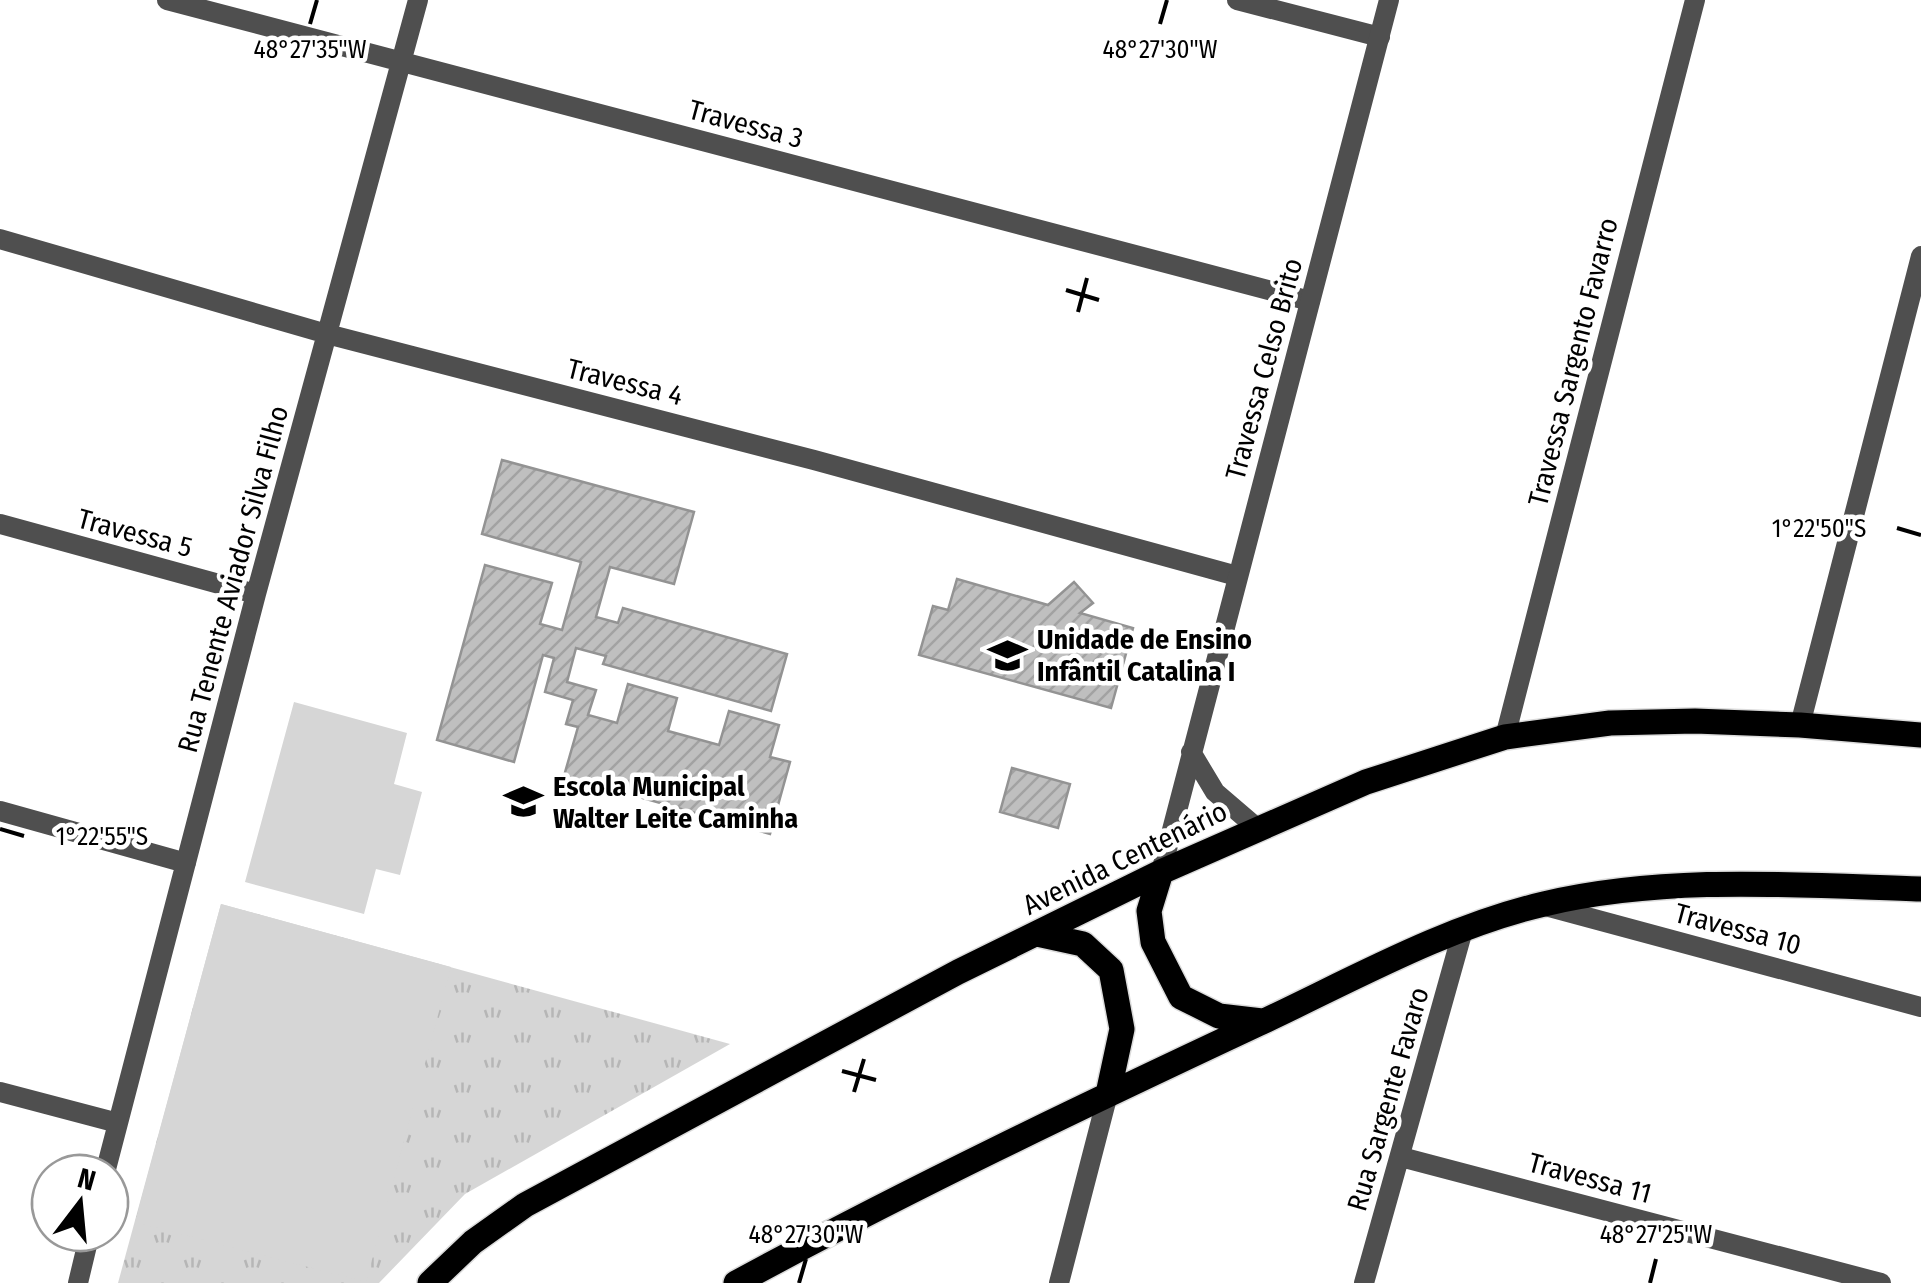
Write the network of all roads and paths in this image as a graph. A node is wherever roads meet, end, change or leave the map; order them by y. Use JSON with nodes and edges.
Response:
{"nodes":[{"id":1,"x":168,"y":0,"type":"edge"},
{"id":2,"x":418,"y":0,"type":"edge"},
{"id":3,"x":1238,"y":0,"type":"edge"},
{"id":4,"x":1390,"y":0,"type":"edge"},
{"id":5,"x":1695,"y":0,"type":"edge"},
{"id":6,"x":1380,"y":37,"type":"junction"},
{"id":7,"x":402,"y":62,"type":"junction"},
{"id":8,"x":0,"y":239,"type":"edge"},
{"id":9,"x":1921,"y":256,"type":"edge"},
{"id":10,"x":1310,"y":301,"type":"junction"},
{"id":11,"x":326,"y":334,"type":"junction"},
{"id":12,"x":0,"y":524,"type":"edge"},
{"id":13,"x":1238,"y":576,"type":"junction"},
{"id":14,"x":256,"y":594,"type":"junction"},
{"id":15,"x":1800,"y":725,"type":"junction"},
{"id":16,"x":1921,"y":736,"type":"edge"},
{"id":17,"x":1505,"y":738,"type":"junction"},
{"id":18,"x":1190,"y":752,"type":"junction"},
{"id":19,"x":0,"y":812,"type":"edge"},
{"id":20,"x":1258,"y":828,"type":"junction"},
{"id":21,"x":186,"y":863,"type":"junction"},
{"id":22,"x":1160,"y":872,"type":"junction"},
{"id":23,"x":1921,"y":890,"type":"edge"},
{"id":24,"x":1540,"y":904,"type":"junction"},
{"id":25,"x":1463,"y":930,"type":"junction"},
{"id":26,"x":1037,"y":934,"type":"junction"},
{"id":27,"x":1921,"y":1007,"type":"edge"},
{"id":28,"x":1263,"y":1022,"type":"junction"},
{"id":29,"x":0,"y":1092,"type":"edge"},
{"id":30,"x":1108,"y":1094,"type":"junction"},
{"id":31,"x":118,"y":1123,"type":"junction"},
{"id":32,"x":111,"y":1153,"type":"edge"},
{"id":33,"x":1402,"y":1156,"type":"junction"},
{"id":34,"x":85,"y":1253,"type":"edge"},
{"id":35,"x":738,"y":1282,"type":"edge"},
{"id":36,"x":78,"y":1283,"type":"edge"},
{"id":37,"x":430,"y":1283,"type":"edge"},
{"id":38,"x":1059,"y":1283,"type":"edge"},
{"id":39,"x":1364,"y":1283,"type":"edge"},
{"id":40,"x":1881,"y":1283,"type":"edge"}],
"edges":[{"from":1,"to":7,"type":"street","name":"Travessa 3"},
{"from":2,"to":7,"type":"street","name":"Rua Tenente Aviador Silva Filho"},
{"from":3,"to":6,"type":"street"},
{"from":4,"to":6,"type":"street","name":"Travessa Celso Brito"},
{"from":5,"to":17,"type":"street","name":"Travessa Sargento Favarro"},
{"from":6,"to":10,"type":"street","name":"Travessa Celso Brito"},
{"from":7,"to":10,"type":"street","name":"Travessa 3"},
{"from":7,"to":11,"type":"street","name":"Rua Tenente Aviador Silva Filho"},
{"from":8,"to":11,"type":"street","name":"Travessa 4"},
{"from":9,"to":15,"type":"street"},
{"from":10,"to":13,"type":"street","name":"Travessa Celso Brito"},
{"from":11,"to":13,"type":"street","name":"Travessa 4"},
{"from":11,"to":14,"type":"street","name":"Rua Tenente Aviador Silva Filho"},
{"from":12,"to":14,"type":"street","name":"Travessa 5"},
{"from":13,"to":18,"type":"street","name":"Travessa Celso Brito"},
{"from":14,"to":21,"type":"street","name":"Rua Tenente Aviador Silva Filho"},
{"from":15,"to":16,"type":"main road","name":"Avenida Centenário"},
{"from":15,"to":17,"type":"main road","name":"Avenida Centenário"},
{"from":17,"to":20,"type":"main road","name":"Avenida Centenário"},
{"from":18,"to":20,"type":"street"},
{"from":18,"to":22,"type":"street","name":"Travessa Celso Brito"},
{"from":19,"to":21,"type":"street"},
{"from":20,"to":22,"type":"main road","name":"Avenida Centenário"},
{"from":21,"to":31,"type":"street","name":"Rua Tenente Aviador Silva Filho"},
{"from":22,"to":26,"type":"main road","name":"Avenida Centenário"},
{"from":22,"to":28,"type":"main road"},
{"from":23,"to":24,"type":"main road"},
{"from":24,"to":25,"type":"main road"},
{"from":24,"to":27,"type":"street","name":"Travessa 10"},
{"from":25,"to":28,"type":"main road"},
{"from":25,"to":33,"type":"street","name":"Rua Sargente Favaro"},
{"from":26,"to":30,"type":"main road"},
{"from":26,"to":37,"type":"main road","name":"Avenida Centenário"},
{"from":28,"to":30,"type":"main road"},
{"from":29,"to":31,"type":"street"},
{"from":30,"to":35,"type":"main road"},
{"from":30,"to":38,"type":"street"},
{"from":31,"to":32,"type":"street","name":"Rua Tenente Aviador Silva Filho"},
{"from":33,"to":39,"type":"street","name":"Rua Sargente Favaro"},
{"from":33,"to":40,"type":"street","name":"Travessa 11"},
{"from":34,"to":36,"type":"street"}]}
